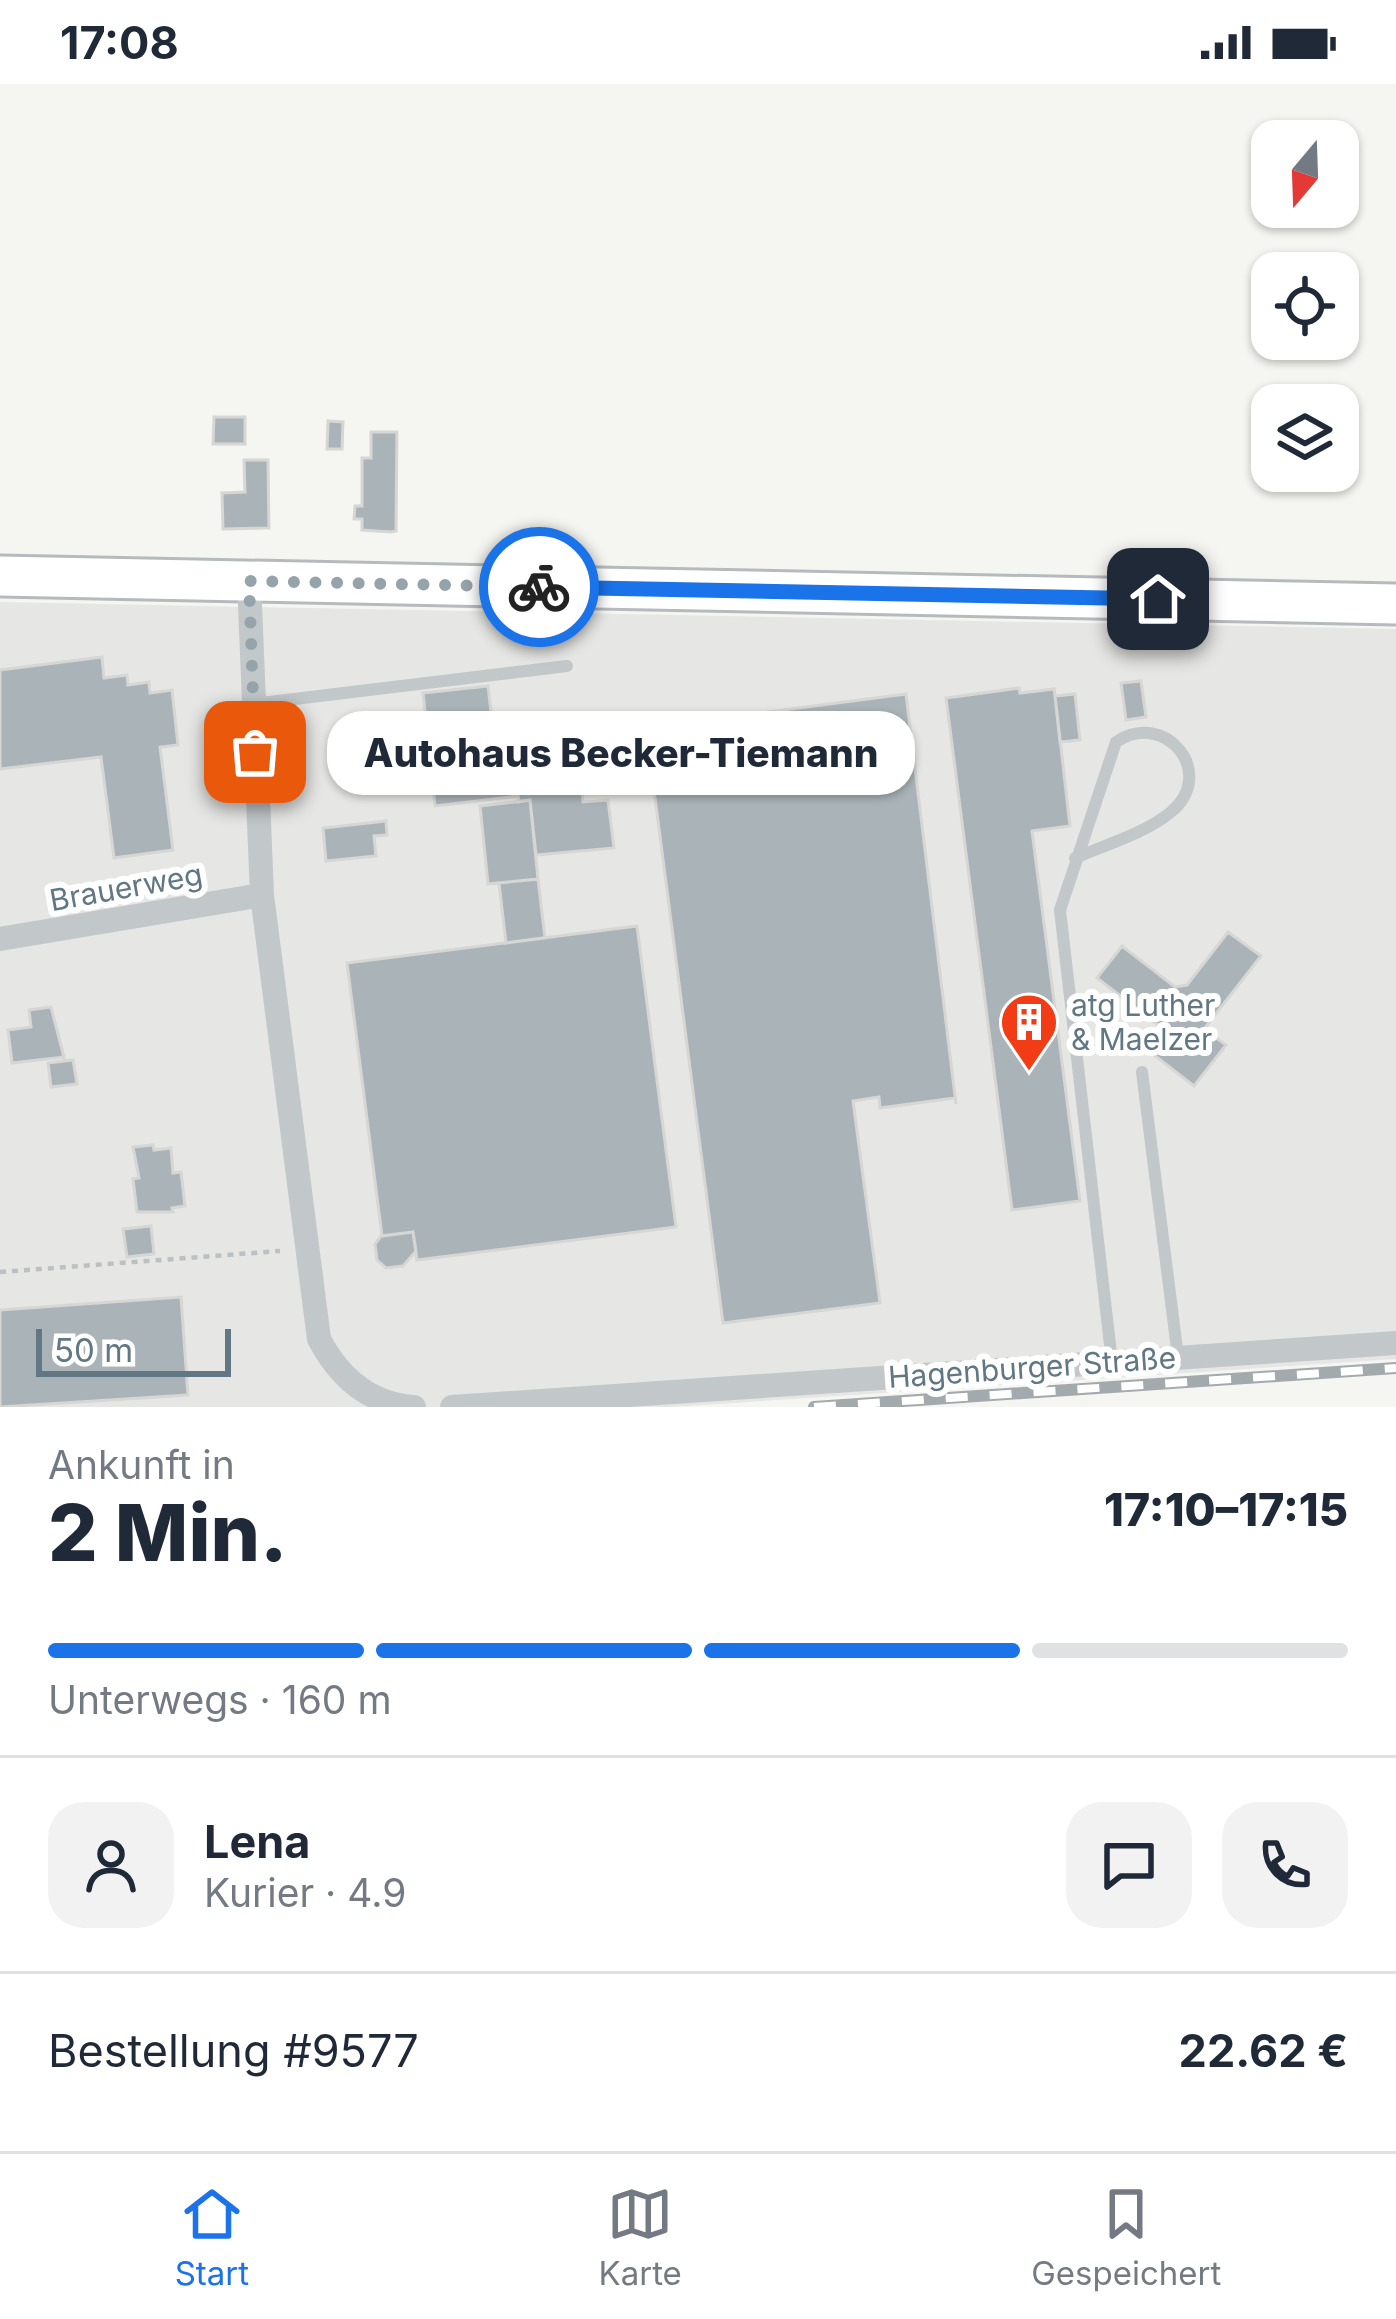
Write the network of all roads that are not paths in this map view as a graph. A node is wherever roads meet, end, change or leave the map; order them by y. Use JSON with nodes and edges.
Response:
{"nodes":[{"id":1,"x":0,"y":576,"type":"edge"},
{"id":2,"x":249,"y":581,"type":"junction"},
{"id":3,"x":1396,"y":604,"type":"edge"},
{"id":4,"x":567,"y":666,"type":"dead end"},
{"id":5,"x":252,"y":704,"type":"junction"},
{"id":6,"x":1076,"y":858,"type":"junction"},
{"id":7,"x":262,"y":895,"type":"junction"},
{"id":8,"x":0,"y":939,"type":"edge"},
{"id":9,"x":1142,"y":1072,"type":"dead end"},
{"id":10,"x":1396,"y":1343,"type":"edge"},
{"id":11,"x":1178,"y":1357,"type":"junction"},
{"id":12,"x":1112,"y":1362,"type":"junction"},
{"id":13,"x":414,"y":1407,"type":"edge"},
{"id":14,"x":452,"y":1407,"type":"edge"}],
"edges":[{"from":1,"to":2,"type":"main road"},
{"from":2,"to":3,"type":"main road"},
{"from":2,"to":5,"type":"street"},
{"from":4,"to":5,"type":"lane"},
{"from":5,"to":7,"type":"street"},
{"from":6,"to":6,"type":"lane"},
{"from":6,"to":12,"type":"lane"},
{"from":7,"to":8,"type":"street","name":"Brauerweg"},
{"from":7,"to":13,"type":"street"},
{"from":9,"to":11,"type":"lane"},
{"from":10,"to":11,"type":"street","name":"Hagenburger Straße"},
{"from":11,"to":12,"type":"street","name":"Hagenburger Straße"},
{"from":12,"to":14,"type":"street","name":"Hagenburger Straße"}]}
